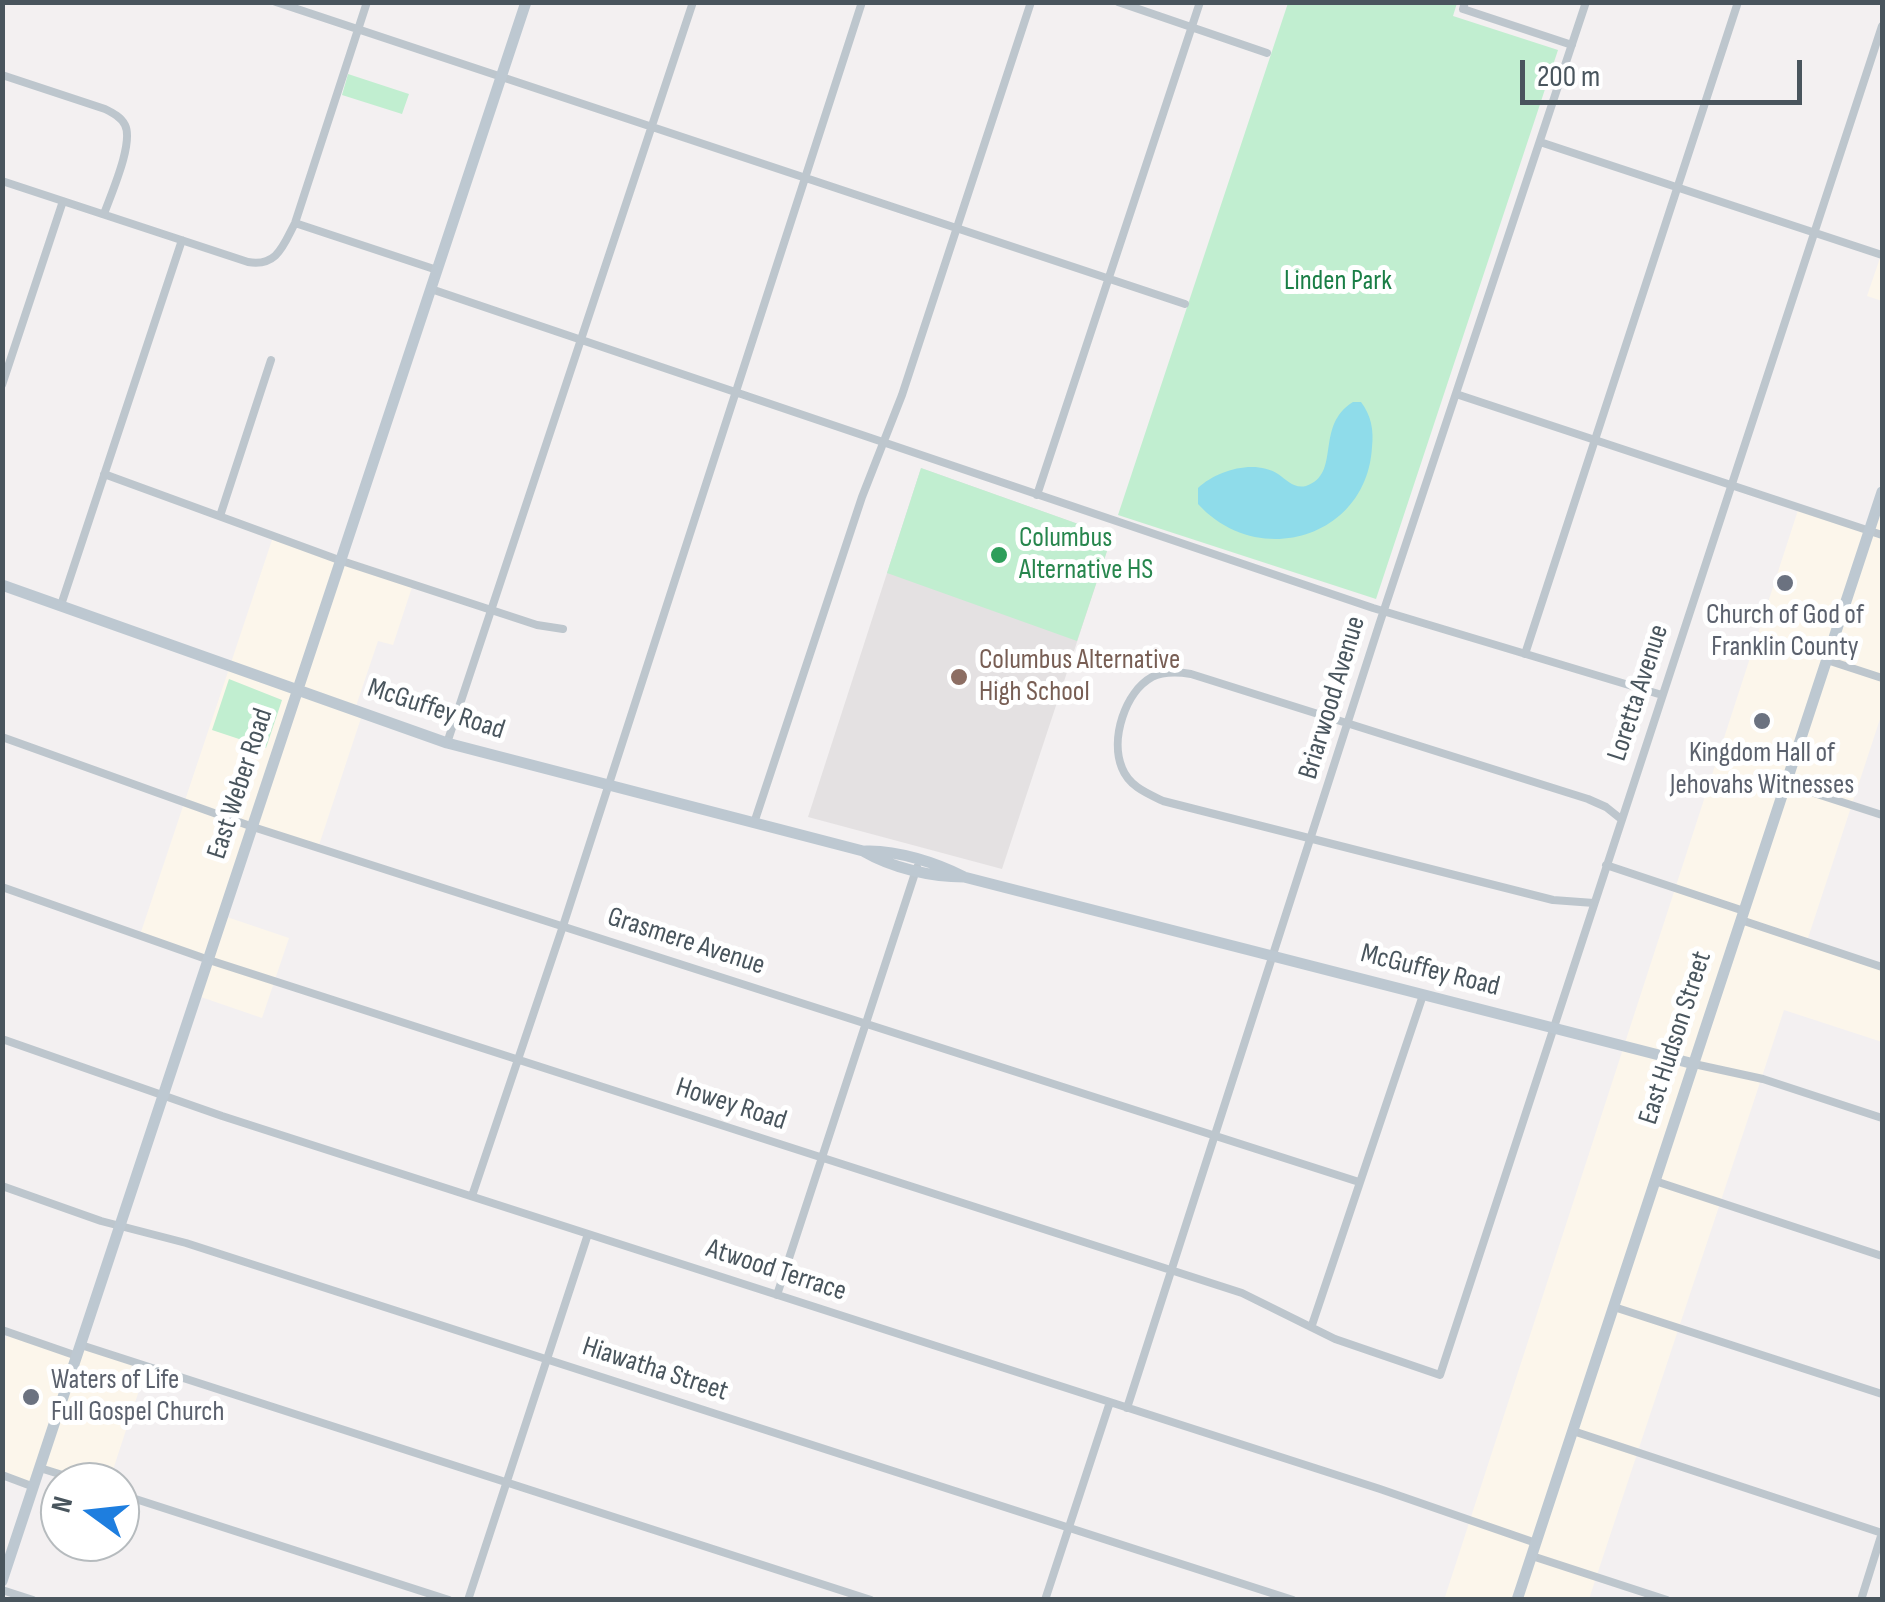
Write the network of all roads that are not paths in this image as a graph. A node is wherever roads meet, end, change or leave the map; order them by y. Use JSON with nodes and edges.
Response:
{"nodes":[{"id":1,"x":276,"y":2,"type":"edge"},
{"id":2,"x":366,"y":2,"type":"edge"},
{"id":3,"x":526,"y":2,"type":"edge"},
{"id":4,"x":693,"y":2,"type":"edge"},
{"id":5,"x":862,"y":2,"type":"edge"},
{"id":6,"x":1030,"y":2,"type":"edge"},
{"id":7,"x":1118,"y":2,"type":"edge"},
{"id":8,"x":1200,"y":2,"type":"edge"},
{"id":9,"x":1586,"y":2,"type":"edge"},
{"id":10,"x":1738,"y":2,"type":"edge"},
{"id":11,"x":1464,"y":6,"type":"edge"},
{"id":12,"x":1882,"y":26,"type":"edge"},
{"id":13,"x":1192,"y":28,"type":"junction"},
{"id":14,"x":358,"y":29,"type":"junction"},
{"id":15,"x":1572,"y":45,"type":"junction"},
{"id":16,"x":1267,"y":53,"type":"dead end"},
{"id":17,"x":2,"y":75,"type":"edge"},
{"id":18,"x":502,"y":76,"type":"junction"},
{"id":19,"x":652,"y":126,"type":"junction"},
{"id":20,"x":1540,"y":142,"type":"junction"},
{"id":21,"x":804,"y":178,"type":"junction"},
{"id":22,"x":2,"y":181,"type":"edge"},
{"id":23,"x":1678,"y":188,"type":"junction"},
{"id":24,"x":63,"y":201,"type":"junction"},
{"id":25,"x":104,"y":214,"type":"junction"},
{"id":26,"x":295,"y":223,"type":"junction"},
{"id":27,"x":956,"y":228,"type":"junction"},
{"id":28,"x":1814,"y":233,"type":"junction"},
{"id":29,"x":182,"y":240,"type":"junction"},
{"id":30,"x":1882,"y":255,"type":"edge"},
{"id":31,"x":437,"y":270,"type":"junction"},
{"id":32,"x":1108,"y":279,"type":"junction"},
{"id":33,"x":431,"y":289,"type":"junction"},
{"id":34,"x":1185,"y":304,"type":"dead end"},
{"id":35,"x":582,"y":340,"type":"junction"},
{"id":36,"x":271,"y":360,"type":"dead end"},
{"id":37,"x":2,"y":384,"type":"edge"},
{"id":38,"x":734,"y":391,"type":"junction"},
{"id":39,"x":1456,"y":394,"type":"junction"},
{"id":40,"x":1594,"y":441,"type":"junction"},
{"id":41,"x":884,"y":442,"type":"junction"},
{"id":42,"x":104,"y":474,"type":"junction"},
{"id":43,"x":1731,"y":485,"type":"junction"},
{"id":44,"x":1882,"y":492,"type":"edge"},
{"id":45,"x":1037,"y":495,"type":"junction"},
{"id":46,"x":220,"y":516,"type":"junction"},
{"id":47,"x":1876,"y":533,"type":"edge"},
{"id":48,"x":341,"y":560,"type":"junction"},
{"id":49,"x":2,"y":586,"type":"edge"},
{"id":50,"x":61,"y":605,"type":"junction"},
{"id":51,"x":492,"y":610,"type":"junction"},
{"id":52,"x":1383,"y":611,"type":"junction"},
{"id":53,"x":562,"y":630,"type":"dead end"},
{"id":54,"x":1525,"y":654,"type":"junction"},
{"id":55,"x":1827,"y":660,"type":"junction"},
{"id":56,"x":1882,"y":678,"type":"edge"},
{"id":57,"x":298,"y":691,"type":"junction"},
{"id":58,"x":1662,"y":694,"type":"junction"},
{"id":59,"x":1347,"y":726,"type":"junction"},
{"id":60,"x":2,"y":737,"type":"edge"},
{"id":61,"x":447,"y":743,"type":"junction"},
{"id":62,"x":1786,"y":784,"type":"junction"},
{"id":63,"x":608,"y":785,"type":"junction"},
{"id":64,"x":1882,"y":815,"type":"edge"},
{"id":65,"x":1621,"y":819,"type":"junction"},
{"id":66,"x":754,"y":823,"type":"junction"},
{"id":67,"x":253,"y":826,"type":"junction"},
{"id":68,"x":1312,"y":838,"type":"junction"},
{"id":69,"x":918,"y":865,"type":"junction"},
{"id":70,"x":1606,"y":865,"type":"junction"},
{"id":71,"x":2,"y":887,"type":"edge"},
{"id":72,"x":1594,"y":903,"type":"junction"},
{"id":73,"x":1743,"y":916,"type":"junction"},
{"id":74,"x":563,"y":926,"type":"junction"},
{"id":75,"x":1274,"y":956,"type":"junction"},
{"id":76,"x":209,"y":960,"type":"junction"},
{"id":77,"x":1882,"y":967,"type":"edge"},
{"id":78,"x":1422,"y":995,"type":"junction"},
{"id":79,"x":867,"y":1024,"type":"junction"},
{"id":80,"x":1553,"y":1028,"type":"junction"},
{"id":81,"x":2,"y":1039,"type":"edge"},
{"id":82,"x":518,"y":1060,"type":"junction"},
{"id":83,"x":1694,"y":1064,"type":"junction"},
{"id":84,"x":163,"y":1096,"type":"junction"},
{"id":85,"x":1882,"y":1118,"type":"edge"},
{"id":86,"x":1216,"y":1137,"type":"junction"},
{"id":87,"x":824,"y":1158,"type":"junction"},
{"id":88,"x":1359,"y":1182,"type":"junction"},
{"id":89,"x":1655,"y":1182,"type":"junction"},
{"id":90,"x":2,"y":1186,"type":"edge"},
{"id":91,"x":472,"y":1196,"type":"junction"},
{"id":92,"x":121,"y":1224,"type":"junction"},
{"id":93,"x":588,"y":1234,"type":"junction"},
{"id":94,"x":1882,"y":1256,"type":"edge"},
{"id":95,"x":1172,"y":1270,"type":"junction"},
{"id":96,"x":777,"y":1295,"type":"junction"},
{"id":97,"x":1614,"y":1307,"type":"junction"},
{"id":98,"x":1312,"y":1325,"type":"junction"},
{"id":99,"x":2,"y":1330,"type":"edge"},
{"id":100,"x":79,"y":1350,"type":"junction"},
{"id":101,"x":546,"y":1359,"type":"junction"},
{"id":102,"x":1440,"y":1375,"type":"joint"},
{"id":103,"x":1882,"y":1394,"type":"edge"},
{"id":104,"x":1110,"y":1402,"type":"junction"},
{"id":105,"x":1128,"y":1408,"type":"junction"},
{"id":106,"x":1573,"y":1431,"type":"junction"},
{"id":107,"x":42,"y":1462,"type":"edge"},
{"id":108,"x":40,"y":1468,"type":"edge"},
{"id":109,"x":2,"y":1475,"type":"edge"},
{"id":110,"x":506,"y":1482,"type":"junction"},
{"id":111,"x":34,"y":1486,"type":"junction"},
{"id":112,"x":140,"y":1500,"type":"edge"},
{"id":113,"x":1069,"y":1527,"type":"junction"},
{"id":114,"x":1882,"y":1532,"type":"edge"},
{"id":115,"x":1534,"y":1549,"type":"junction"},
{"id":116,"x":2,"y":1581,"type":"edge"},
{"id":117,"x":2,"y":1590,"type":"edge"},
{"id":118,"x":33,"y":1600,"type":"edge"},
{"id":119,"x":448,"y":1600,"type":"edge"},
{"id":120,"x":468,"y":1600,"type":"edge"},
{"id":121,"x":870,"y":1600,"type":"edge"},
{"id":122,"x":1045,"y":1600,"type":"edge"},
{"id":123,"x":1293,"y":1600,"type":"edge"},
{"id":124,"x":1517,"y":1600,"type":"edge"},
{"id":125,"x":1667,"y":1600,"type":"edge"},
{"id":126,"x":1860,"y":1600,"type":"edge"}],
"edges":[{"from":1,"to":14,"type":"street"},
{"from":2,"to":14,"type":"street"},
{"from":3,"to":18,"type":"street","name":"East Weber Road"},
{"from":4,"to":19,"type":"street"},
{"from":5,"to":21,"type":"street"},
{"from":6,"to":27,"type":"street"},
{"from":7,"to":13,"type":"street"},
{"from":8,"to":13,"type":"street"},
{"from":9,"to":15,"type":"street","name":"Briarwood Avenue"},
{"from":10,"to":23,"type":"street"},
{"from":11,"to":15,"type":"street"},
{"from":12,"to":28,"type":"street","name":"Loretta Avenue"},
{"from":13,"to":16,"type":"street"},
{"from":13,"to":32,"type":"street"},
{"from":14,"to":18,"type":"street"},
{"from":14,"to":26,"type":"street"},
{"from":15,"to":20,"type":"street","name":"Briarwood Avenue"},
{"from":17,"to":25,"type":"street"},
{"from":18,"to":19,"type":"street"},
{"from":18,"to":31,"type":"street","name":"East Weber Road"},
{"from":19,"to":21,"type":"street"},
{"from":19,"to":35,"type":"street"},
{"from":20,"to":23,"type":"street"},
{"from":20,"to":39,"type":"street","name":"Briarwood Avenue"},
{"from":21,"to":27,"type":"street"},
{"from":21,"to":38,"type":"street"},
{"from":22,"to":24,"type":"street"},
{"from":23,"to":28,"type":"street"},
{"from":23,"to":40,"type":"street"},
{"from":24,"to":25,"type":"street"},
{"from":24,"to":37,"type":"street"},
{"from":25,"to":29,"type":"street"},
{"from":26,"to":29,"type":"street"},
{"from":26,"to":31,"type":"street"},
{"from":27,"to":32,"type":"street"},
{"from":27,"to":41,"type":"street"},
{"from":28,"to":30,"type":"street"},
{"from":28,"to":43,"type":"street","name":"Loretta Avenue"},
{"from":29,"to":42,"type":"street"},
{"from":31,"to":33,"type":"street","name":"East Weber Road"},
{"from":32,"to":34,"type":"street"},
{"from":32,"to":45,"type":"street"},
{"from":33,"to":35,"type":"street"},
{"from":33,"to":48,"type":"street","name":"East Weber Road"},
{"from":35,"to":38,"type":"street"},
{"from":35,"to":51,"type":"street"},
{"from":36,"to":46,"type":"street"},
{"from":38,"to":41,"type":"street"},
{"from":38,"to":63,"type":"street"},
{"from":39,"to":40,"type":"street"},
{"from":39,"to":52,"type":"street","name":"Briarwood Avenue"},
{"from":40,"to":43,"type":"street"},
{"from":40,"to":54,"type":"street"},
{"from":41,"to":45,"type":"street"},
{"from":41,"to":66,"type":"street"},
{"from":42,"to":46,"type":"street"},
{"from":42,"to":50,"type":"street"},
{"from":43,"to":47,"type":"street"},
{"from":43,"to":58,"type":"street","name":"Loretta Avenue"},
{"from":44,"to":47,"type":"street","name":"East Hudson Street"},
{"from":45,"to":52,"type":"street"},
{"from":46,"to":48,"type":"street"},
{"from":47,"to":55,"type":"street","name":"East Hudson Street"},
{"from":48,"to":51,"type":"street"},
{"from":48,"to":57,"type":"street","name":"East Weber Road"},
{"from":49,"to":50,"type":"street","name":"McGuffey Road"},
{"from":50,"to":57,"type":"street","name":"McGuffey Road"},
{"from":51,"to":53,"type":"street"},
{"from":51,"to":61,"type":"street"},
{"from":52,"to":54,"type":"street"},
{"from":52,"to":59,"type":"street","name":"Briarwood Avenue"},
{"from":54,"to":58,"type":"street"},
{"from":55,"to":56,"type":"street"},
{"from":55,"to":62,"type":"street","name":"East Hudson Street"},
{"from":57,"to":61,"type":"street","name":"McGuffey Road"},
{"from":57,"to":67,"type":"street","name":"East Weber Road"},
{"from":58,"to":65,"type":"street","name":"Loretta Avenue"},
{"from":59,"to":65,"type":"street"},
{"from":59,"to":68,"type":"street","name":"Briarwood Avenue"},
{"from":59,"to":68,"type":"street"},
{"from":60,"to":67,"type":"street","name":"Grasmere Avenue"},
{"from":61,"to":63,"type":"street","name":"McGuffey Road"},
{"from":62,"to":64,"type":"street"},
{"from":62,"to":73,"type":"street","name":"East Hudson Street"},
{"from":63,"to":66,"type":"street","name":"McGuffey Road"},
{"from":63,"to":74,"type":"street"},
{"from":65,"to":70,"type":"street","name":"Loretta Avenue"},
{"from":66,"to":69,"type":"street","name":"McGuffey Road"},
{"from":67,"to":74,"type":"street","name":"Grasmere Avenue"},
{"from":67,"to":76,"type":"street","name":"East Weber Road"},
{"from":68,"to":72,"type":"street"},
{"from":68,"to":75,"type":"street","name":"Briarwood Avenue"},
{"from":69,"to":75,"type":"street","name":"McGuffey Road"},
{"from":69,"to":79,"type":"street"},
{"from":70,"to":72,"type":"street","name":"Loretta Avenue"},
{"from":70,"to":73,"type":"street"},
{"from":71,"to":76,"type":"street","name":"Howey Road"},
{"from":72,"to":80,"type":"street","name":"Loretta Avenue"},
{"from":73,"to":77,"type":"street"},
{"from":73,"to":83,"type":"street","name":"East Hudson Street"},
{"from":74,"to":79,"type":"street","name":"Grasmere Avenue"},
{"from":74,"to":82,"type":"street"},
{"from":75,"to":78,"type":"street","name":"McGuffey Road"},
{"from":75,"to":86,"type":"street","name":"Briarwood Avenue"},
{"from":76,"to":82,"type":"street","name":"Howey Road"},
{"from":76,"to":84,"type":"street","name":"East Weber Road"},
{"from":78,"to":80,"type":"street","name":"McGuffey Road"},
{"from":78,"to":88,"type":"street"},
{"from":79,"to":86,"type":"street","name":"Grasmere Avenue"},
{"from":79,"to":87,"type":"street"},
{"from":80,"to":83,"type":"street","name":"McGuffey Road"},
{"from":80,"to":102,"type":"street","name":"Loretta Avenue"},
{"from":81,"to":84,"type":"street","name":"Atwood Terrace"},
{"from":82,"to":87,"type":"street","name":"Howey Road"},
{"from":82,"to":91,"type":"street"},
{"from":83,"to":85,"type":"street","name":"McGuffey Road"},
{"from":83,"to":89,"type":"street","name":"East Hudson Street"},
{"from":84,"to":91,"type":"street","name":"Atwood Terrace"},
{"from":84,"to":92,"type":"street","name":"East Weber Road"},
{"from":86,"to":88,"type":"street","name":"Grasmere Avenue"},
{"from":86,"to":95,"type":"street","name":"Briarwood Avenue"},
{"from":87,"to":95,"type":"street","name":"Howey Road"},
{"from":87,"to":96,"type":"street"},
{"from":88,"to":98,"type":"street"},
{"from":89,"to":94,"type":"street"},
{"from":89,"to":97,"type":"street","name":"East Hudson Street"},
{"from":90,"to":92,"type":"street","name":"Hiawatha Street"},
{"from":91,"to":93,"type":"street","name":"Atwood Terrace"},
{"from":92,"to":100,"type":"street","name":"East Weber Road"},
{"from":92,"to":101,"type":"street","name":"Hiawatha Street"},
{"from":93,"to":96,"type":"street","name":"Atwood Terrace"},
{"from":93,"to":101,"type":"street"},
{"from":95,"to":98,"type":"street","name":"Howey Road"},
{"from":95,"to":105,"type":"street","name":"Briarwood Avenue"},
{"from":96,"to":104,"type":"street","name":"Atwood Terrace"},
{"from":97,"to":103,"type":"street"},
{"from":97,"to":106,"type":"street","name":"East Hudson Street"},
{"from":98,"to":102,"type":"street","name":"Howey Road"},
{"from":99,"to":100,"type":"street"},
{"from":100,"to":107,"type":"street","name":"East Weber Road"},
{"from":100,"to":110,"type":"street"},
{"from":101,"to":110,"type":"street"},
{"from":101,"to":113,"type":"street","name":"Hiawatha Street"},
{"from":104,"to":105,"type":"street","name":"Atwood Terrace"},
{"from":104,"to":113,"type":"street"},
{"from":105,"to":115,"type":"street","name":"Atwood Terrace"},
{"from":106,"to":114,"type":"street"},
{"from":106,"to":115,"type":"street","name":"East Hudson Street"},
{"from":108,"to":111,"type":"street","name":"East Weber Road"},
{"from":109,"to":111,"type":"street"},
{"from":110,"to":120,"type":"street"},
{"from":110,"to":121,"type":"street"},
{"from":111,"to":116,"type":"street","name":"East Weber Road"},
{"from":112,"to":119,"type":"street"},
{"from":113,"to":122,"type":"street"},
{"from":113,"to":123,"type":"street","name":"Hiawatha Street"},
{"from":114,"to":126,"type":"street"},
{"from":115,"to":124,"type":"street","name":"East Hudson Street"},
{"from":115,"to":125,"type":"street","name":"Atwood Terrace"},
{"from":117,"to":118,"type":"street"}]}
